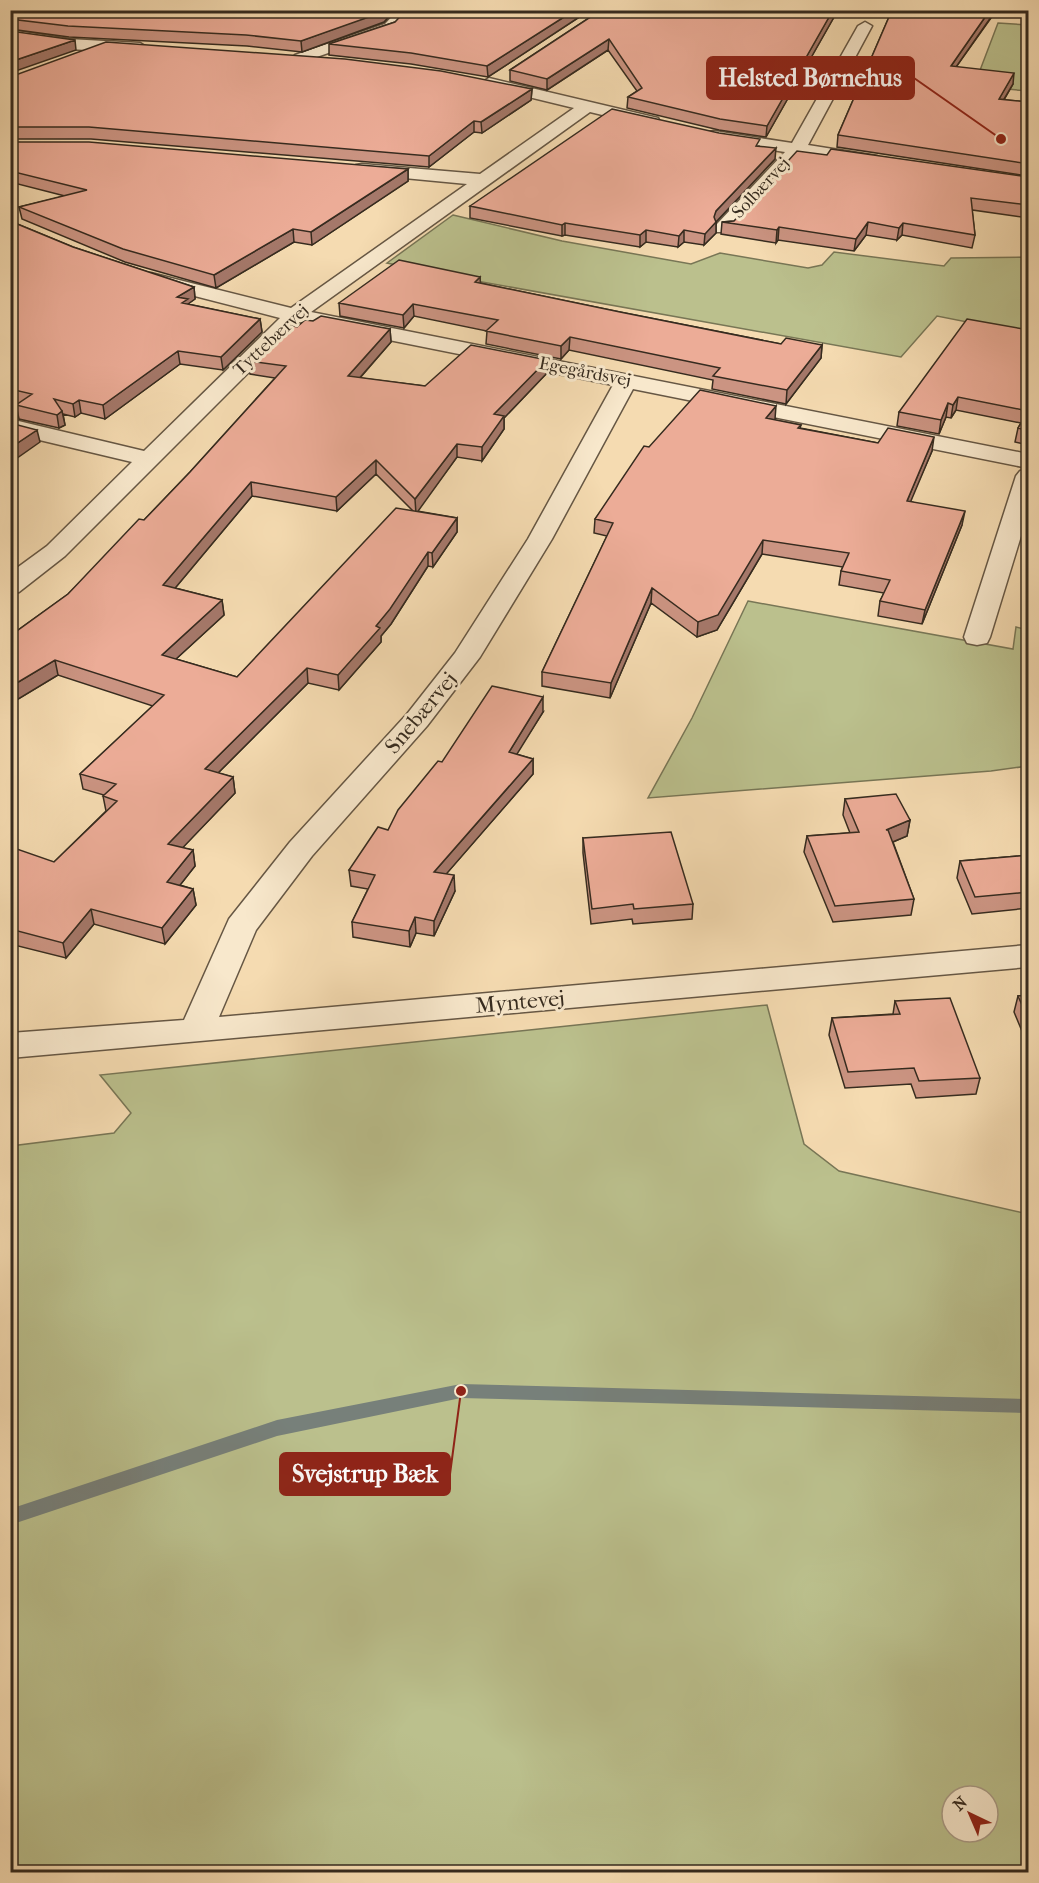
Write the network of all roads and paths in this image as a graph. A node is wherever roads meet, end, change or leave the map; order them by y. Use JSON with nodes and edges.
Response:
{"nodes":[{"id":1,"x":406,"y":10,"type":"edge"},
{"id":2,"x":865,"y":26,"type":"dead end"},
{"id":3,"x":10,"y":34,"type":"edge"},
{"id":4,"x":108,"y":47,"type":"junction"},
{"id":5,"x":154,"y":49,"type":"edge"},
{"id":6,"x":279,"y":56,"type":"edge"},
{"id":7,"x":300,"y":58,"type":"junction"},
{"id":8,"x":74,"y":60,"type":"edge"},
{"id":9,"x":342,"y":63,"type":"edge"},
{"id":10,"x":508,"y":72,"type":"edge"},
{"id":11,"x":468,"y":80,"type":"edge"},
{"id":12,"x":491,"y":84,"type":"junction"},
{"id":13,"x":588,"y":106,"type":"junction"},
{"id":14,"x":672,"y":126,"type":"edge"},
{"id":15,"x":700,"y":133,"type":"edge"},
{"id":16,"x":797,"y":149,"type":"junction"},
{"id":17,"x":889,"y":163,"type":"edge"},
{"id":18,"x":341,"y":167,"type":"edge"},
{"id":19,"x":484,"y":180,"type":"junction"},
{"id":20,"x":724,"y":228,"type":"dead end"},
{"id":21,"x":135,"y":274,"type":"edge"},
{"id":22,"x":294,"y":315,"type":"junction"},
{"id":23,"x":627,"y":380,"type":"junction"},
{"id":24,"x":10,"y":426,"type":"edge"},
{"id":25,"x":148,"y":459,"type":"junction"},
{"id":26,"x":1029,"y":461,"type":"edge"},
{"id":27,"x":1029,"y":476,"type":"edge"},
{"id":28,"x":10,"y":586,"type":"edge"},
{"id":29,"x":977,"y":637,"type":"dead end"},
{"id":30,"x":1029,"y":956,"type":"edge"},
{"id":31,"x":196,"y":1031,"type":"junction"},
{"id":32,"x":10,"y":1046,"type":"edge"}],
"edges":[{"from":1,"to":7,"type":"street"},
{"from":2,"to":16,"type":"street","name":"Solbærvej"},
{"from":3,"to":4,"type":"street"},
{"from":4,"to":5,"type":"street"},
{"from":4,"to":8,"type":"street"},
{"from":6,"to":7,"type":"street"},
{"from":7,"to":9,"type":"street"},
{"from":10,"to":12,"type":"street"},
{"from":11,"to":12,"type":"street"},
{"from":12,"to":13,"type":"street"},
{"from":13,"to":14,"type":"street"},
{"from":13,"to":19,"type":"street","name":"Tyttebærvej"},
{"from":15,"to":16,"type":"street"},
{"from":16,"to":17,"type":"street"},
{"from":16,"to":20,"type":"street","name":"Solbærvej"},
{"from":18,"to":19,"type":"street"},
{"from":19,"to":22,"type":"street","name":"Tyttebærvej"},
{"from":21,"to":22,"type":"street","name":"Egegårdsvej"},
{"from":22,"to":23,"type":"street","name":"Egegårdsvej"},
{"from":22,"to":25,"type":"street","name":"Tyttebærvej"},
{"from":23,"to":26,"type":"street","name":"Egegårdsvej"},
{"from":23,"to":31,"type":"street","name":"Snebærvej"},
{"from":24,"to":25,"type":"street"},
{"from":25,"to":28,"type":"street","name":"Tyttebærvej"},
{"from":27,"to":29,"type":"street"},
{"from":30,"to":31,"type":"street","name":"Myntevej"},
{"from":31,"to":32,"type":"street","name":"Myntevej"}]}
